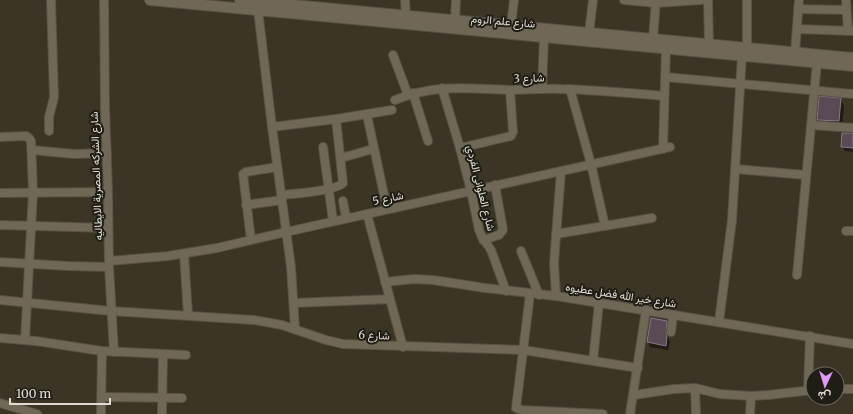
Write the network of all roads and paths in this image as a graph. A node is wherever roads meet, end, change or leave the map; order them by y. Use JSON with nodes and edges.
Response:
{"nodes":[{"id":1,"x":51,"y":0,"type":"edge"},
{"id":2,"x":104,"y":0,"type":"edge"},
{"id":3,"x":150,"y":0,"type":"edge"},
{"id":4,"x":240,"y":0,"type":"edge"},
{"id":5,"x":405,"y":0,"type":"edge"},
{"id":6,"x":456,"y":0,"type":"edge"},
{"id":7,"x":514,"y":0,"type":"edge"},
{"id":8,"x":593,"y":0,"type":"edge"},
{"id":9,"x":624,"y":0,"type":"edge"},
{"id":10,"x":701,"y":0,"type":"edge"},
{"id":11,"x":708,"y":0,"type":"edge"},
{"id":12,"x":747,"y":0,"type":"edge"},
{"id":13,"x":799,"y":0,"type":"edge"},
{"id":14,"x":846,"y":0,"type":"edge"},
{"id":15,"x":656,"y":1,"type":"edge"},
{"id":16,"x":276,"y":2,"type":"edge"},
{"id":17,"x":798,"y":9,"type":"junction"},
{"id":18,"x":258,"y":10,"type":"junction"},
{"id":19,"x":846,"y":10,"type":"junction"},
{"id":20,"x":406,"y":16,"type":"junction"},
{"id":21,"x":459,"y":23,"type":"junction"},
{"id":22,"x":511,"y":26,"type":"junction"},
{"id":23,"x":797,"y":29,"type":"junction"},
{"id":24,"x":850,"y":31,"type":"edge"},
{"id":25,"x":590,"y":33,"type":"junction"},
{"id":26,"x":544,"y":37,"type":"junction"},
{"id":27,"x":654,"y":39,"type":"junction"},
{"id":28,"x":709,"y":44,"type":"junction"},
{"id":29,"x":698,"y":47,"type":"junction"},
{"id":30,"x":666,"y":48,"type":"junction"},
{"id":31,"x":745,"y":52,"type":"junction"},
{"id":32,"x":795,"y":52,"type":"junction"},
{"id":33,"x":393,"y":55,"type":"dead end"},
{"id":34,"x":853,"y":58,"type":"edge"},
{"id":35,"x":817,"y":62,"type":"junction"},
{"id":36,"x":853,"y":66,"type":"edge"},
{"id":37,"x":665,"y":77,"type":"junction"},
{"id":38,"x":741,"y":83,"type":"junction"},
{"id":39,"x":442,"y":88,"type":"junction"},
{"id":40,"x":542,"y":89,"type":"junction"},
{"id":41,"x":570,"y":89,"type":"junction"},
{"id":42,"x":510,"y":90,"type":"junction"},
{"id":43,"x":814,"y":90,"type":"junction"},
{"id":44,"x":410,"y":94,"type":"junction"},
{"id":45,"x":853,"y":94,"type":"edge"},
{"id":46,"x":664,"y":96,"type":"junction"},
{"id":47,"x":395,"y":100,"type":"dead end"},
{"id":48,"x":392,"y":110,"type":"dead end"},
{"id":49,"x":367,"y":115,"type":"junction"},
{"id":50,"x":336,"y":119,"type":"junction"},
{"id":51,"x":811,"y":125,"type":"junction"},
{"id":52,"x":272,"y":127,"type":"junction"},
{"id":53,"x":853,"y":128,"type":"edge"},
{"id":54,"x":49,"y":131,"type":"dead end"},
{"id":55,"x":0,"y":137,"type":"edge"},
{"id":56,"x":428,"y":141,"type":"dead end"},
{"id":57,"x":323,"y":147,"type":"dead end"},
{"id":58,"x":460,"y":148,"type":"junction"},
{"id":59,"x":373,"y":149,"type":"junction"},
{"id":60,"x":32,"y":150,"type":"junction"},
{"id":61,"x":107,"y":153,"type":"junction"},
{"id":62,"x":341,"y":158,"type":"junction"},
{"id":63,"x":591,"y":164,"type":"junction"},
{"id":64,"x":277,"y":167,"type":"junction"},
{"id":65,"x":736,"y":169,"type":"junction"},
{"id":66,"x":562,"y":171,"type":"junction"},
{"id":67,"x":806,"y":175,"type":"junction"},
{"id":68,"x":495,"y":186,"type":"junction"},
{"id":69,"x":328,"y":188,"type":"junction"},
{"id":70,"x":471,"y":191,"type":"junction"},
{"id":71,"x":33,"y":192,"type":"junction"},
{"id":72,"x":108,"y":192,"type":"junction"},
{"id":73,"x":0,"y":193,"type":"edge"},
{"id":74,"x":282,"y":197,"type":"junction"},
{"id":75,"x":343,"y":201,"type":"dead end"},
{"id":76,"x":246,"y":204,"type":"junction"},
{"id":77,"x":388,"y":209,"type":"junction"},
{"id":78,"x":367,"y":214,"type":"junction"},
{"id":79,"x":346,"y":218,"type":"junction"},
{"id":80,"x":652,"y":218,"type":"dead end"},
{"id":81,"x":332,"y":221,"type":"junction"},
{"id":82,"x":0,"y":225,"type":"edge"},
{"id":83,"x":31,"y":225,"type":"junction"},
{"id":84,"x":605,"y":226,"type":"junction"},
{"id":85,"x":108,"y":228,"type":"junction"},
{"id":86,"x":286,"y":232,"type":"junction"},
{"id":87,"x":556,"y":234,"type":"junction"},
{"id":88,"x":251,"y":240,"type":"junction"},
{"id":89,"x":483,"y":240,"type":"junction"},
{"id":90,"x":521,"y":251,"type":"dead end"},
{"id":91,"x":184,"y":254,"type":"junction"},
{"id":92,"x":0,"y":262,"type":"edge"},
{"id":93,"x":30,"y":263,"type":"junction"},
{"id":94,"x":109,"y":264,"type":"junction"},
{"id":95,"x":798,"y":275,"type":"dead end"},
{"id":96,"x":386,"y":282,"type":"junction"},
{"id":97,"x":506,"y":291,"type":"junction"},
{"id":98,"x":535,"y":294,"type":"junction"},
{"id":99,"x":556,"y":296,"type":"junction"},
{"id":100,"x":390,"y":299,"type":"junction"},
{"id":101,"x":0,"y":300,"type":"edge"},
{"id":102,"x":27,"y":303,"type":"junction"},
{"id":103,"x":294,"y":303,"type":"junction"},
{"id":104,"x":599,"y":303,"type":"junction"},
{"id":105,"x":646,"y":310,"type":"junction"},
{"id":106,"x":111,"y":311,"type":"junction"},
{"id":107,"x":188,"y":315,"type":"junction"},
{"id":108,"x":673,"y":315,"type":"junction"},
{"id":109,"x":719,"y":322,"type":"junction"},
{"id":110,"x":295,"y":329,"type":"junction"},
{"id":111,"x":671,"y":332,"type":"dead end"},
{"id":112,"x":810,"y":336,"type":"junction"},
{"id":113,"x":0,"y":338,"type":"edge"},
{"id":114,"x":25,"y":340,"type":"junction"},
{"id":115,"x":853,"y":344,"type":"edge"},
{"id":116,"x":402,"y":347,"type":"junction"},
{"id":117,"x":523,"y":350,"type":"junction"},
{"id":118,"x":102,"y":351,"type":"junction"},
{"id":119,"x":114,"y":352,"type":"junction"},
{"id":120,"x":163,"y":354,"type":"junction"},
{"id":121,"x":186,"y":355,"type":"dead end"},
{"id":122,"x":593,"y":361,"type":"junction"},
{"id":123,"x":810,"y":366,"type":"edge"},
{"id":124,"x":638,"y":368,"type":"junction"},
{"id":125,"x":695,"y":388,"type":"junction"},
{"id":126,"x":805,"y":391,"type":"edge"},
{"id":127,"x":634,"y":395,"type":"junction"},
{"id":128,"x":751,"y":396,"type":"junction"},
{"id":129,"x":102,"y":397,"type":"junction"},
{"id":130,"x":162,"y":398,"type":"junction"},
{"id":131,"x":182,"y":398,"type":"dead end"},
{"id":132,"x":0,"y":403,"type":"edge"},
{"id":133,"x":37,"y":414,"type":"edge"},
{"id":134,"x":101,"y":414,"type":"edge"},
{"id":135,"x":162,"y":414,"type":"edge"},
{"id":136,"x":603,"y":414,"type":"edge"},
{"id":137,"x":630,"y":414,"type":"edge"},
{"id":138,"x":696,"y":414,"type":"edge"},
{"id":139,"x":750,"y":414,"type":"edge"}],
"edges":[{"from":1,"to":54,"type":"street"},
{"from":2,"to":61,"type":"street","name":"شارع الشركه المصرية الايطاليه"},
{"from":3,"to":18,"type":"street","name":"شارع علم الروم"},
{"from":4,"to":16,"type":"street","name":"شارع علم الروم"},
{"from":5,"to":20,"type":"street"},
{"from":6,"to":21,"type":"street"},
{"from":7,"to":22,"type":"street"},
{"from":8,"to":25,"type":"street"},
{"from":9,"to":15,"type":"street"},
{"from":10,"to":15,"type":"street"},
{"from":11,"to":28,"type":"street"},
{"from":12,"to":31,"type":"street"},
{"from":13,"to":17,"type":"street"},
{"from":14,"to":19,"type":"street"},
{"from":15,"to":27,"type":"street"},
{"from":16,"to":20,"type":"street","name":"شارع علم الروم"},
{"from":17,"to":19,"type":"street"},
{"from":17,"to":23,"type":"street"},
{"from":18,"to":21,"type":"street","name":"شارع علم الروم"},
{"from":18,"to":52,"type":"street"},
{"from":19,"to":24,"type":"street"},
{"from":20,"to":21,"type":"street","name":"شارع علم الروم"},
{"from":21,"to":22,"type":"street","name":"شارع علم الروم"},
{"from":21,"to":26,"type":"street","name":"شارع علم الروم"},
{"from":22,"to":25,"type":"street","name":"شارع علم الروم"},
{"from":23,"to":24,"type":"street"},
{"from":23,"to":32,"type":"street"},
{"from":25,"to":27,"type":"street","name":"شارع علم الروم"},
{"from":26,"to":30,"type":"street","name":"شارع علم الروم"},
{"from":26,"to":40,"type":"street"},
{"from":27,"to":29,"type":"street","name":"شارع علم الروم"},
{"from":28,"to":29,"type":"street","name":"شارع علم الروم"},
{"from":28,"to":31,"type":"street","name":"شارع علم الروم"},
{"from":29,"to":30,"type":"street","name":"شارع علم الروم"},
{"from":29,"to":31,"type":"street","name":"شارع علم الروم"},
{"from":30,"to":37,"type":"street"},
{"from":31,"to":32,"type":"street","name":"شارع علم الروم"},
{"from":31,"to":35,"type":"street","name":"شارع علم الروم"},
{"from":31,"to":38,"type":"street"},
{"from":32,"to":34,"type":"street","name":"شارع علم الروم"},
{"from":33,"to":44,"type":"street"},
{"from":35,"to":36,"type":"street","name":"شارع علم الروم"},
{"from":35,"to":43,"type":"street"},
{"from":37,"to":38,"type":"street"},
{"from":37,"to":46,"type":"street"},
{"from":38,"to":43,"type":"street"},
{"from":38,"to":65,"type":"street"},
{"from":39,"to":42,"type":"street","name":"شارع 3"},
{"from":39,"to":44,"type":"street","name":"شارع 3"},
{"from":39,"to":58,"type":"street","name":"شارع العلوانى الفردي"},
{"from":40,"to":41,"type":"street","name":"شارع 3"},
{"from":40,"to":42,"type":"street","name":"شارع 3"},
{"from":41,"to":46,"type":"street","name":"شارع 3"},
{"from":41,"to":63,"type":"street"},
{"from":42,"to":58,"type":"street"},
{"from":43,"to":45,"type":"street"},
{"from":43,"to":51,"type":"street"},
{"from":44,"to":47,"type":"street","name":"شارع 3"},
{"from":44,"to":56,"type":"street"},
{"from":46,"to":63,"type":"street","name":"شارع 5"},
{"from":48,"to":49,"type":"street"},
{"from":49,"to":50,"type":"street"},
{"from":49,"to":59,"type":"street"},
{"from":50,"to":52,"type":"street"},
{"from":50,"to":62,"type":"street"},
{"from":51,"to":53,"type":"street"},
{"from":51,"to":67,"type":"street"},
{"from":52,"to":64,"type":"street"},
{"from":55,"to":60,"type":"street"},
{"from":57,"to":69,"type":"street"},
{"from":58,"to":70,"type":"street","name":"شارع العلوانى الفردي"},
{"from":59,"to":62,"type":"street"},
{"from":59,"to":77,"type":"street"},
{"from":60,"to":61,"type":"street"},
{"from":60,"to":71,"type":"street"},
{"from":61,"to":72,"type":"street","name":"شارع الشركه المصرية الايطاليه"},
{"from":62,"to":69,"type":"street"},
{"from":63,"to":66,"type":"street","name":"شارع 5"},
{"from":63,"to":84,"type":"street"},
{"from":64,"to":74,"type":"street"},
{"from":64,"to":76,"type":"street"},
{"from":65,"to":67,"type":"street"},
{"from":65,"to":109,"type":"street"},
{"from":66,"to":68,"type":"street","name":"شارع 5"},
{"from":66,"to":87,"type":"street"},
{"from":67,"to":95,"type":"street"},
{"from":68,"to":70,"type":"street","name":"شارع 5"},
{"from":68,"to":89,"type":"street"},
{"from":69,"to":74,"type":"street"},
{"from":69,"to":81,"type":"street"},
{"from":70,"to":77,"type":"street","name":"شارع 5"},
{"from":70,"to":89,"type":"street","name":"شارع العلوانى الفردي"},
{"from":71,"to":72,"type":"street"},
{"from":71,"to":73,"type":"street"},
{"from":71,"to":83,"type":"street"},
{"from":72,"to":85,"type":"street","name":"شارع الشركه المصرية الايطاليه"},
{"from":74,"to":76,"type":"street"},
{"from":74,"to":86,"type":"street"},
{"from":75,"to":79,"type":"street"},
{"from":76,"to":88,"type":"street"},
{"from":77,"to":78,"type":"street","name":"شارع 5"},
{"from":78,"to":79,"type":"street","name":"شارع 5"},
{"from":78,"to":96,"type":"street"},
{"from":79,"to":81,"type":"street","name":"شارع 5"},
{"from":80,"to":84,"type":"street"},
{"from":81,"to":86,"type":"street","name":"شارع 5"},
{"from":82,"to":83,"type":"street"},
{"from":83,"to":85,"type":"street"},
{"from":83,"to":93,"type":"street"},
{"from":84,"to":87,"type":"street"},
{"from":85,"to":94,"type":"street","name":"شارع الشركه المصرية الايطاليه"},
{"from":86,"to":88,"type":"street","name":"شارع 5"},
{"from":86,"to":103,"type":"street"},
{"from":87,"to":99,"type":"street"},
{"from":88,"to":91,"type":"street","name":"شارع 5"},
{"from":89,"to":97,"type":"street","name":"شارع العلوانى الفردي"},
{"from":90,"to":98,"type":"street"},
{"from":91,"to":94,"type":"street","name":"شارع 5"},
{"from":91,"to":107,"type":"street"},
{"from":92,"to":93,"type":"street","name":"شارع 5"},
{"from":93,"to":94,"type":"street","name":"شارع 5"},
{"from":93,"to":102,"type":"street"},
{"from":94,"to":106,"type":"street","name":"شارع الشركه المصرية الايطاليه"},
{"from":96,"to":97,"type":"street","name":"شارع خير الله فضل عطيوه"},
{"from":96,"to":100,"type":"street"},
{"from":97,"to":98,"type":"street","name":"شارع خير الله فضل عطيوه"},
{"from":98,"to":99,"type":"street","name":"شارع خير الله فضل عطيوه"},
{"from":98,"to":117,"type":"street"},
{"from":99,"to":104,"type":"street","name":"شارع خير الله فضل عطيوه"},
{"from":100,"to":103,"type":"street"},
{"from":100,"to":116,"type":"street"},
{"from":101,"to":102,"type":"street","name":"شارع 6"},
{"from":102,"to":106,"type":"street","name":"شارع 6"},
{"from":102,"to":114,"type":"street"},
{"from":103,"to":110,"type":"street"},
{"from":104,"to":105,"type":"street","name":"شارع خير الله فضل عطيوه"},
{"from":104,"to":122,"type":"street"},
{"from":105,"to":108,"type":"street","name":"شارع خير الله فضل عطيوه"},
{"from":105,"to":124,"type":"street"},
{"from":106,"to":107,"type":"street","name":"شارع 6"},
{"from":106,"to":119,"type":"street","name":"شارع الشركه المصرية الايطاليه"},
{"from":107,"to":110,"type":"street","name":"شارع 6"},
{"from":108,"to":109,"type":"street","name":"شارع خير الله فضل عطيوه"},
{"from":108,"to":111,"type":"street"},
{"from":109,"to":112,"type":"street","name":"شارع خير الله فضل عطيوه"},
{"from":110,"to":116,"type":"street","name":"شارع 6"},
{"from":112,"to":115,"type":"street","name":"شارع خير الله فضل عطيوه"},
{"from":112,"to":123,"type":"street"},
{"from":113,"to":114,"type":"street"},
{"from":114,"to":118,"type":"street"},
{"from":116,"to":117,"type":"street","name":"شارع 6"},
{"from":117,"to":122,"type":"street","name":"شارع 6"},
{"from":117,"to":136,"type":"street"},
{"from":118,"to":119,"type":"street"},
{"from":118,"to":129,"type":"street"},
{"from":119,"to":120,"type":"street"},
{"from":120,"to":121,"type":"street"},
{"from":120,"to":130,"type":"street"},
{"from":122,"to":124,"type":"street","name":"شارع 6"},
{"from":124,"to":127,"type":"street"},
{"from":125,"to":127,"type":"street"},
{"from":125,"to":128,"type":"street"},
{"from":125,"to":138,"type":"street"},
{"from":126,"to":128,"type":"street"},
{"from":127,"to":137,"type":"street"},
{"from":128,"to":139,"type":"street"},
{"from":129,"to":130,"type":"street"},
{"from":129,"to":134,"type":"street"},
{"from":130,"to":131,"type":"street"},
{"from":130,"to":135,"type":"street"},
{"from":132,"to":133,"type":"street"}]}
